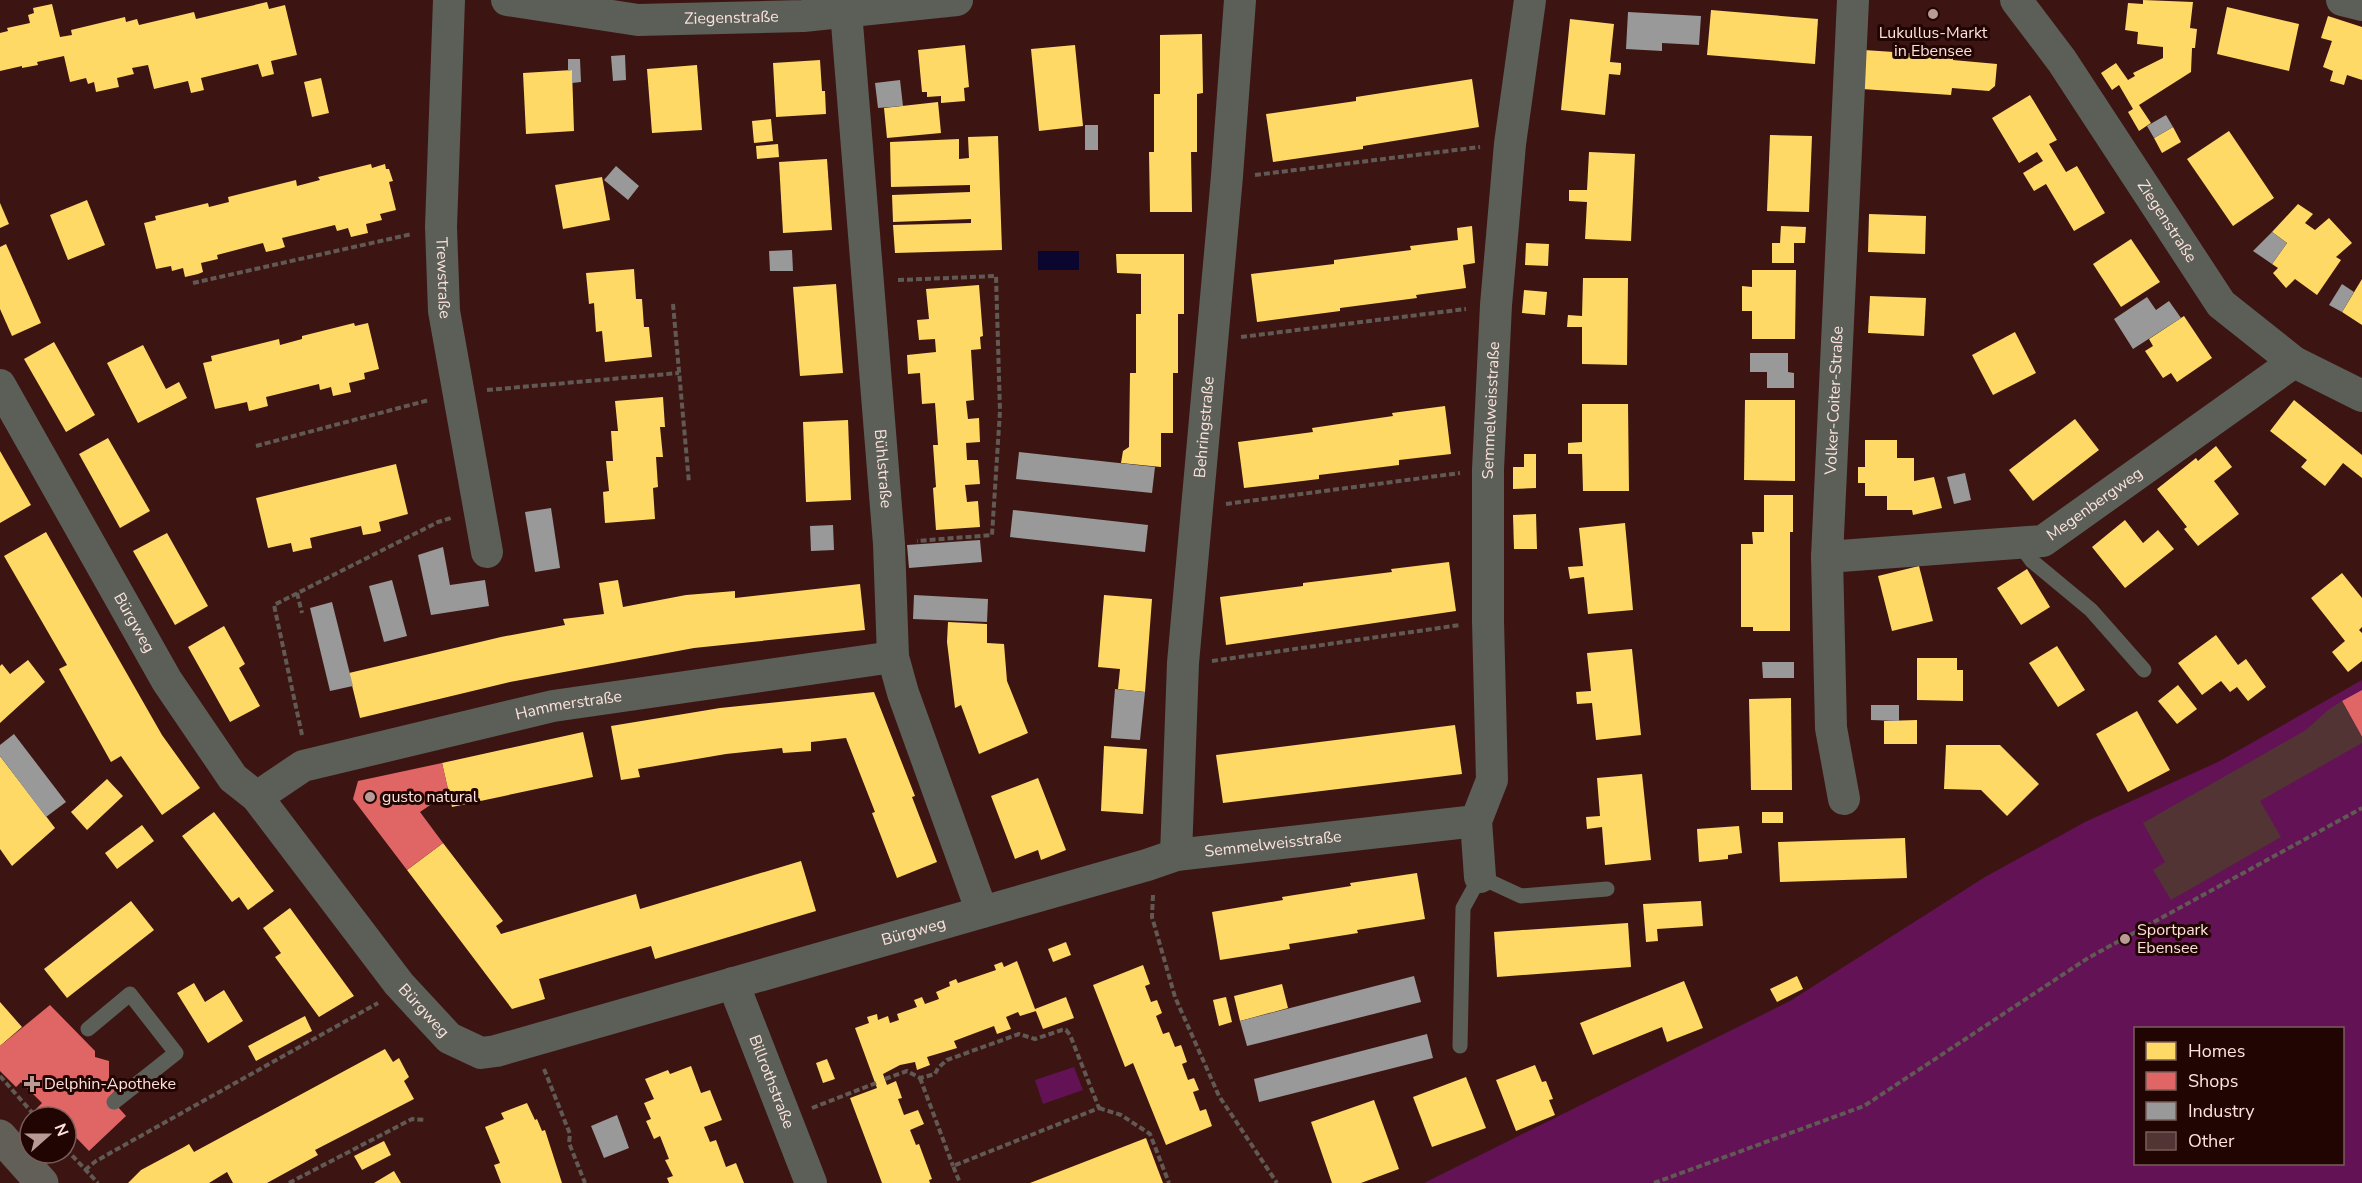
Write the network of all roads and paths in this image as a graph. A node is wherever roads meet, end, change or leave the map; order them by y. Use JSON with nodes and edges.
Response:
{"nodes":[{"id":1,"x":449,"y":0,"type":"edge"},
{"id":2,"x":507,"y":0,"type":"edge"},
{"id":3,"x":957,"y":0,"type":"edge"},
{"id":4,"x":1240,"y":0,"type":"edge"},
{"id":5,"x":1530,"y":0,"type":"edge"},
{"id":6,"x":1853,"y":0,"type":"edge"},
{"id":7,"x":2016,"y":0,"type":"edge"},
{"id":8,"x":2342,"y":0,"type":"edge"},
{"id":9,"x":2362,"y":4,"type":"edge"},
{"id":10,"x":802,"y":8,"type":"edge"},
{"id":11,"x":846,"y":11,"type":"junction"},
{"id":12,"x":1510,"y":144,"type":"junction"},
{"id":13,"x":1255,"y":175,"type":"dead end"},
{"id":14,"x":441,"y":227,"type":"junction"},
{"id":15,"x":868,"y":282,"type":"junction"},
{"id":16,"x":193,"y":283,"type":"dead end"},
{"id":17,"x":673,"y":304,"type":"dead end"},
{"id":18,"x":1496,"y":305,"type":"junction"},
{"id":19,"x":1211,"y":341,"type":"junction"},
{"id":20,"x":2294,"y":362,"type":"junction"},
{"id":21,"x":679,"y":373,"type":"junction"},
{"id":22,"x":0,"y":385,"type":"edge"},
{"id":23,"x":457,"y":393,"type":"junction"},
{"id":24,"x":2362,"y":396,"type":"edge"},
{"id":25,"x":256,"y":446,"type":"dead end"},
{"id":26,"x":1488,"y":469,"type":"junction"},
{"id":27,"x":690,"y":483,"type":"dead end"},
{"id":28,"x":1196,"y":508,"type":"junction"},
{"id":29,"x":478,"y":511,"type":"junction"},
{"id":30,"x":2019,"y":543,"type":"junction"},
{"id":31,"x":889,"y":544,"type":"junction"},
{"id":32,"x":487,"y":552,"type":"dead end"},
{"id":33,"x":1827,"y":558,"type":"junction"},
{"id":34,"x":297,"y":593,"type":"junction"},
{"id":35,"x":302,"y":613,"type":"dead end"},
{"id":36,"x":1488,"y":621,"type":"junction"},
{"id":37,"x":893,"y":657,"type":"junction"},
{"id":38,"x":1210,"y":661,"type":"dead end"},
{"id":39,"x":2145,"y":670,"type":"dead end"},
{"id":40,"x":303,"y":766,"type":"junction"},
{"id":41,"x":257,"y":797,"type":"junction"},
{"id":42,"x":1844,"y":799,"type":"dead end"},
{"id":43,"x":2362,"y":808,"type":"edge"},
{"id":44,"x":1476,"y":821,"type":"junction"},
{"id":45,"x":1176,"y":855,"type":"junction"},
{"id":46,"x":1147,"y":865,"type":"junction"},
{"id":47,"x":1480,"y":876,"type":"junction"},
{"id":48,"x":1607,"y":889,"type":"dead end"},
{"id":49,"x":982,"y":912,"type":"junction"},
{"id":50,"x":733,"y":983,"type":"junction"},
{"id":51,"x":399,"y":984,"type":"junction"},
{"id":52,"x":88,"y":1029,"type":"dead end"},
{"id":53,"x":533,"y":1040,"type":"junction"},
{"id":54,"x":1460,"y":1046,"type":"dead end"},
{"id":55,"x":0,"y":1076,"type":"edge"},
{"id":56,"x":920,"y":1078,"type":"junction"},
{"id":57,"x":885,"y":1079,"type":"dead end"},
{"id":58,"x":876,"y":1083,"type":"dead end"},
{"id":59,"x":114,"y":1102,"type":"dead end"},
{"id":60,"x":25,"y":1105,"type":"edge"},
{"id":61,"x":1099,"y":1108,"type":"junction"},
{"id":62,"x":786,"y":1118,"type":"junction"},
{"id":63,"x":426,"y":1120,"type":"dead end"},
{"id":64,"x":0,"y":1136,"type":"edge"},
{"id":65,"x":78,"y":1162,"type":"edge"},
{"id":66,"x":953,"y":1166,"type":"junction"},
{"id":67,"x":85,"y":1170,"type":"junction"},
{"id":68,"x":42,"y":1183,"type":"edge"},
{"id":69,"x":98,"y":1183,"type":"edge"},
{"id":70,"x":289,"y":1183,"type":"edge"},
{"id":71,"x":585,"y":1183,"type":"edge"},
{"id":72,"x":811,"y":1183,"type":"edge"},
{"id":73,"x":960,"y":1183,"type":"edge"},
{"id":74,"x":1169,"y":1183,"type":"edge"},
{"id":75,"x":1277,"y":1183,"type":"edge"},
{"id":76,"x":1654,"y":1183,"type":"edge"}],
"edges":[{"from":1,"to":14,"type":"street","name":"Trewstraße"},
{"from":2,"to":10,"type":"street","name":"Ziegenstraße"},
{"from":3,"to":11,"type":"street","name":"Ziegenstraße"},
{"from":4,"to":19,"type":"street","name":"Behringstraße"},
{"from":5,"to":12,"type":"street","name":"Semmelweisstraße"},
{"from":6,"to":33,"type":"street","name":"Volker-Coiter-Straße"},
{"from":7,"to":20,"type":"street","name":"Ziegenstraße"},
{"from":8,"to":9,"type":"street"},
{"from":10,"to":11,"type":"street","name":"Ziegenstraße"},
{"from":11,"to":15,"type":"street","name":"Bühlstraße"},
{"from":12,"to":13,"type":"path"},
{"from":12,"to":18,"type":"street","name":"Semmelweisstraße"},
{"from":14,"to":16,"type":"path"},
{"from":14,"to":23,"type":"street","name":"Trewstraße"},
{"from":15,"to":31,"type":"street","name":"Bühlstraße"},
{"from":15,"to":31,"type":"path"},
{"from":17,"to":21,"type":"path"},
{"from":18,"to":19,"type":"path"},
{"from":18,"to":26,"type":"street","name":"Semmelweisstraße"},
{"from":19,"to":28,"type":"street","name":"Behringstraße"},
{"from":20,"to":24,"type":"street","name":"Ziegenstraße"},
{"from":20,"to":30,"type":"street","name":"Megenbergweg"},
{"from":21,"to":23,"type":"path"},
{"from":21,"to":27,"type":"path"},
{"from":22,"to":41,"type":"street","name":"Bürgweg"},
{"from":23,"to":25,"type":"path"},
{"from":23,"to":29,"type":"street","name":"Trewstraße"},
{"from":26,"to":28,"type":"path"},
{"from":26,"to":36,"type":"street","name":"Semmelweisstraße"},
{"from":28,"to":45,"type":"street","name":"Behringstraße"},
{"from":29,"to":32,"type":"street","name":"Trewstraße"},
{"from":29,"to":34,"type":"path"},
{"from":30,"to":33,"type":"street","name":"Megenbergweg"},
{"from":30,"to":39,"type":"lane"},
{"from":31,"to":37,"type":"street","name":"Bühlstraße"},
{"from":33,"to":42,"type":"street","name":"Volker-Coiter-Straße"},
{"from":34,"to":35,"type":"path"},
{"from":34,"to":40,"type":"path"},
{"from":36,"to":38,"type":"path"},
{"from":36,"to":44,"type":"street","name":"Semmelweisstraße"},
{"from":37,"to":40,"type":"street","name":"Hammerstraße"},
{"from":37,"to":49,"type":"street","name":"Bühlstraße"},
{"from":40,"to":41,"type":"street","name":"Hammerstraße"},
{"from":41,"to":51,"type":"street","name":"Bürgweg"},
{"from":43,"to":76,"type":"path"},
{"from":44,"to":45,"type":"street","name":"Semmelweisstraße"},
{"from":44,"to":47,"type":"street","name":"Semmelweisstraße"},
{"from":45,"to":46,"type":"street","name":"Bürgweg"},
{"from":46,"to":49,"type":"street","name":"Bürgweg"},
{"from":46,"to":75,"type":"path"},
{"from":47,"to":48,"type":"lane"},
{"from":47,"to":54,"type":"lane"},
{"from":49,"to":50,"type":"street","name":"Bürgweg"},
{"from":50,"to":53,"type":"street","name":"Bürgweg"},
{"from":50,"to":62,"type":"street","name":"Billrothstraße"},
{"from":51,"to":53,"type":"street","name":"Bürgweg"},
{"from":51,"to":67,"type":"path"},
{"from":52,"to":59,"type":"lane"},
{"from":53,"to":71,"type":"path"},
{"from":55,"to":60,"type":"path"},
{"from":56,"to":57,"type":"path"},
{"from":56,"to":61,"type":"path"},
{"from":56,"to":66,"type":"path"},
{"from":58,"to":62,"type":"path"},
{"from":61,"to":66,"type":"path"},
{"from":61,"to":74,"type":"path"},
{"from":62,"to":72,"type":"street","name":"Billrothstraße"},
{"from":63,"to":70,"type":"path"},
{"from":64,"to":68,"type":"main road"},
{"from":65,"to":67,"type":"path"},
{"from":66,"to":73,"type":"path"},
{"from":67,"to":69,"type":"path"}]}
